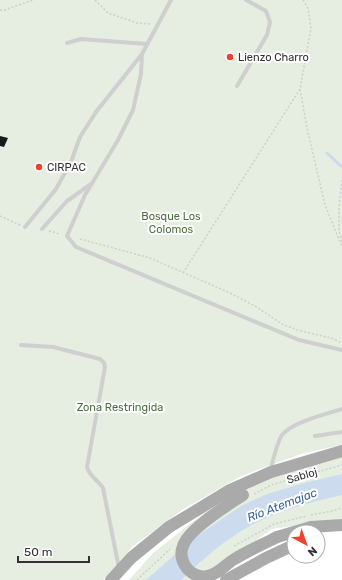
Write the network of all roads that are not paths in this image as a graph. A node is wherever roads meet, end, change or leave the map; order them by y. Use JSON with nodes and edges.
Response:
{"nodes":[{"id":1,"x":171,"y":0,"type":"edge"},
{"id":2,"x":246,"y":0,"type":"edge"},
{"id":3,"x":67,"y":43,"type":"dead end"},
{"id":4,"x":147,"y":44,"type":"junction"},
{"id":5,"x":142,"y":54,"type":"junction"},
{"id":6,"x":237,"y":86,"type":"dead end"},
{"id":7,"x":93,"y":182,"type":"junction"},
{"id":8,"x":25,"y":227,"type":"road end"},
{"id":9,"x":42,"y":229,"type":"road end"},
{"id":10,"x":21,"y":344,"type":"dead end"},
{"id":11,"x":342,"y":350,"type":"edge"},
{"id":12,"x":342,"y":409,"type":"edge"},
{"id":13,"x":342,"y":432,"type":"edge"},
{"id":14,"x":315,"y":436,"type":"dead end"},
{"id":15,"x":342,"y":451,"type":"edge"},
{"id":16,"x":271,"y":472,"type":"junction"},
{"id":17,"x":342,"y":526,"type":"edge"},
{"id":18,"x":326,"y":532,"type":"edge"},
{"id":19,"x":286,"y":549,"type":"edge"},
{"id":20,"x":120,"y":571,"type":"junction"},
{"id":21,"x":111,"y":580,"type":"edge"},
{"id":22,"x":226,"y":580,"type":"edge"}],
"edges":[{"from":1,"to":4,"type":"lane"},
{"from":2,"to":6,"type":"lane"},
{"from":3,"to":4,"type":"lane"},
{"from":4,"to":5,"type":"lane"},
{"from":5,"to":7,"type":"lane"},
{"from":5,"to":8,"type":"lane"},
{"from":7,"to":9,"type":"lane"},
{"from":7,"to":11,"type":"lane"},
{"from":10,"to":20,"type":"lane"},
{"from":12,"to":16,"type":"lane"},
{"from":13,"to":14,"type":"lane"},
{"from":15,"to":16,"type":"main road"},
{"from":16,"to":17,"type":"main road","bridge":true},
{"from":16,"to":20,"type":"main road"},
{"from":17,"to":18,"type":"main road"},
{"from":19,"to":22,"type":"main road"},
{"from":20,"to":21,"type":"main road"}]}
